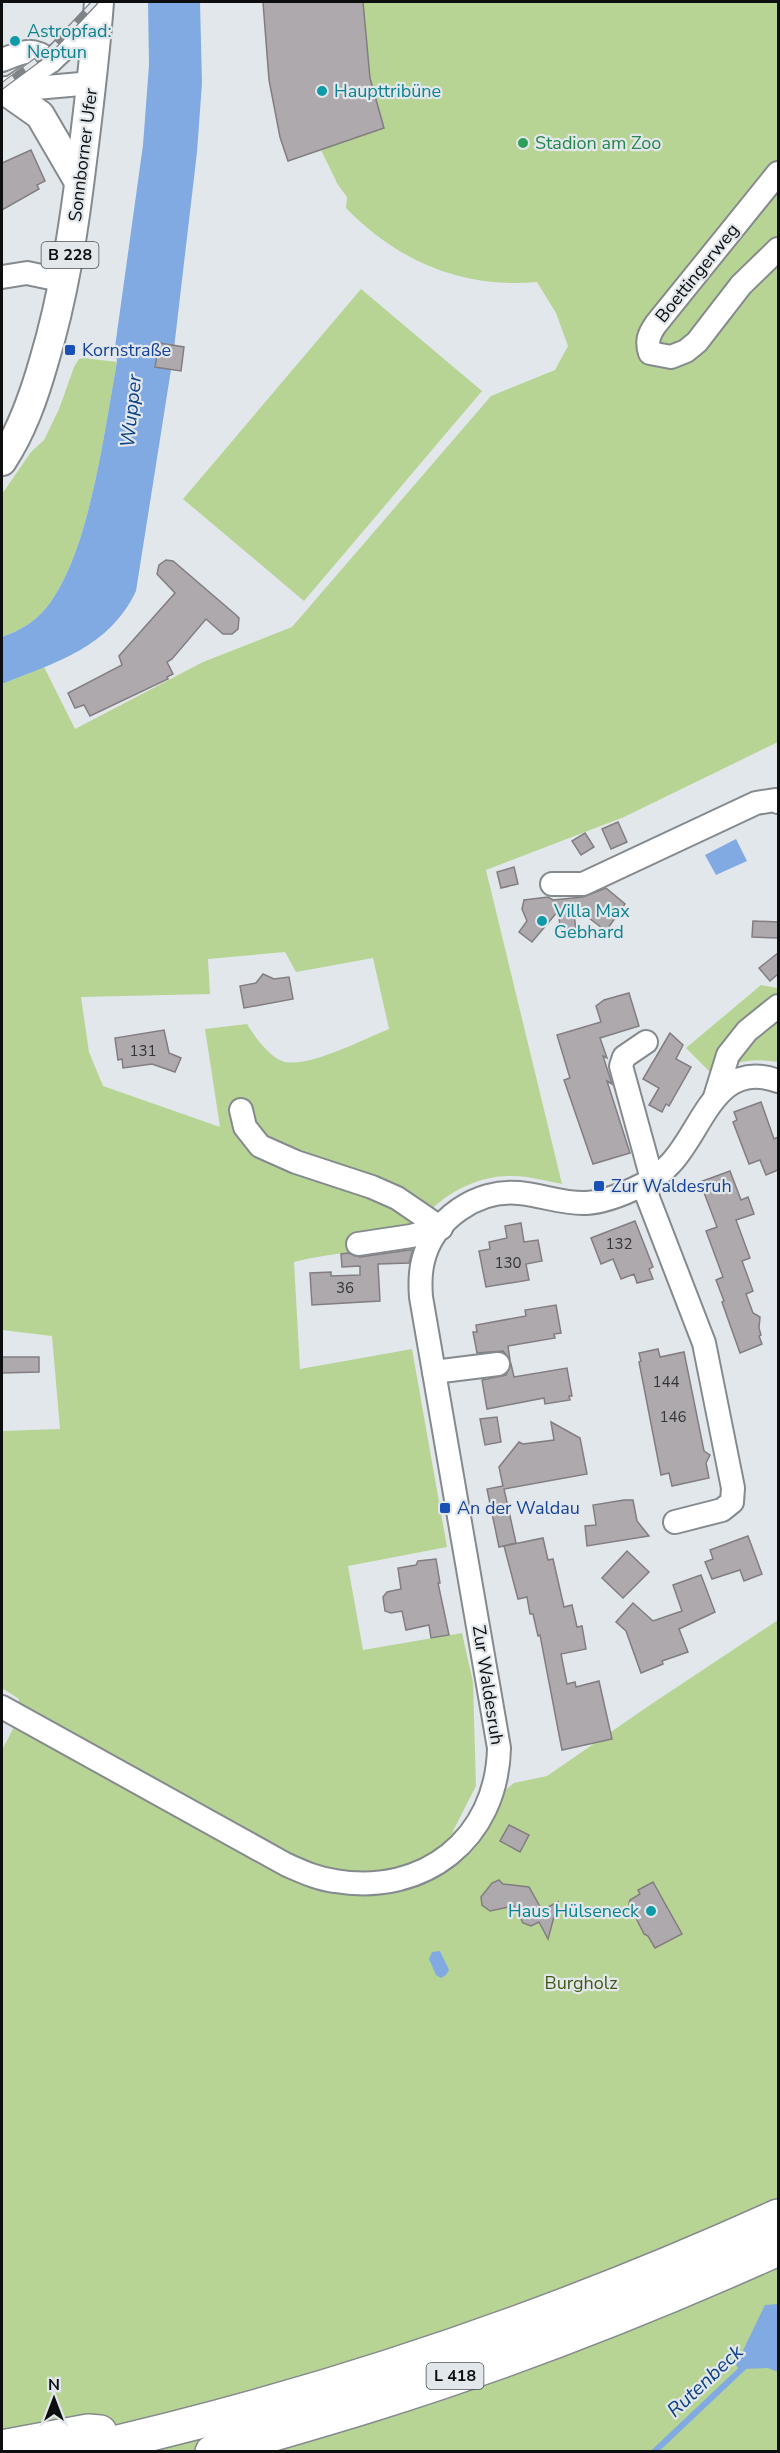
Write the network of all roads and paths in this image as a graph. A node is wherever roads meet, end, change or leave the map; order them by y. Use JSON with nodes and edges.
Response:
{"nodes":[{"id":1,"x":98,"y":9,"type":"edge"},
{"id":2,"x":2,"y":60,"type":"edge"},
{"id":3,"x":51,"y":61,"type":"junction"},
{"id":4,"x":92,"y":83,"type":"junction"},
{"id":5,"x":4,"y":91,"type":"edge"},
{"id":6,"x":778,"y":173,"type":"edge"},
{"id":7,"x":80,"y":182,"type":"junction"},
{"id":8,"x":778,"y":249,"type":"edge"},
{"id":9,"x":2,"y":277,"type":"edge"},
{"id":10,"x":65,"y":281,"type":"junction"},
{"id":11,"x":3,"y":457,"type":"edge"},
{"id":12,"x":778,"y":802,"type":"edge"},
{"id":13,"x":552,"y":885,"type":"dead end"},
{"id":14,"x":778,"y":1006,"type":"edge"},
{"id":15,"x":646,"y":1042,"type":"dead end"},
{"id":16,"x":778,"y":1080,"type":"edge"},
{"id":17,"x":714,"y":1099,"type":"junction"},
{"id":18,"x":241,"y":1110,"type":"dead end"},
{"id":19,"x":648,"y":1182,"type":"junction"},
{"id":20,"x":441,"y":1228,"type":"junction"},
{"id":21,"x":358,"y":1244,"type":"dead end"},
{"id":22,"x":498,"y":1364,"type":"dead end"},
{"id":23,"x":434,"y":1372,"type":"junction"},
{"id":24,"x":675,"y":1522,"type":"dead end"},
{"id":25,"x":2,"y":1707,"type":"edge"},
{"id":26,"x":778,"y":2216,"type":"edge"},
{"id":27,"x":778,"y":2249,"type":"edge"},
{"id":28,"x":156,"y":2433,"type":"junction"},
{"id":29,"x":2,"y":2447,"type":"edge"},
{"id":30,"x":75,"y":2451,"type":"edge"},
{"id":31,"x":212,"y":2451,"type":"edge"}],
"edges":[{"from":1,"to":3,"type":"street"},
{"from":1,"to":4,"type":"main road","name":"Sonnborner Ufer","number":"B 228"},
{"from":2,"to":3,"type":"street"},
{"from":3,"to":5,"type":"street"},
{"from":4,"to":5,"type":"street"},
{"from":4,"to":7,"type":"main road","name":"Sonnborner Ufer","number":"B 228"},
{"from":5,"to":7,"type":"main road"},
{"from":6,"to":8,"type":"street","name":"Boettingerweg"},
{"from":7,"to":10,"type":"main road","name":"Sonnborner Ufer","number":"B 228"},
{"from":9,"to":10,"type":"street"},
{"from":10,"to":11,"type":"main road","name":"Sonnborner Ufer","number":"B 228"},
{"from":12,"to":13,"type":"street"},
{"from":14,"to":17,"type":"street","name":"Zur Waldesruh"},
{"from":15,"to":19,"type":"street"},
{"from":16,"to":17,"type":"street","name":"Zur Waldesruh"},
{"from":17,"to":19,"type":"street","name":"Zur Waldesruh"},
{"from":18,"to":20,"type":"street"},
{"from":19,"to":20,"type":"street","name":"Zur Waldesruh"},
{"from":19,"to":24,"type":"street"},
{"from":20,"to":21,"type":"street"},
{"from":20,"to":23,"type":"street","name":"Zur Waldesruh"},
{"from":22,"to":23,"type":"street"},
{"from":23,"to":25,"type":"street","name":"Zur Waldesruh"},
{"from":26,"to":28,"type":"highway","number":"L 418"},
{"from":27,"to":31,"type":"highway","number":"L 418"},
{"from":28,"to":29,"type":"highway"},
{"from":28,"to":30,"type":"highway","number":"L 418"}]}
